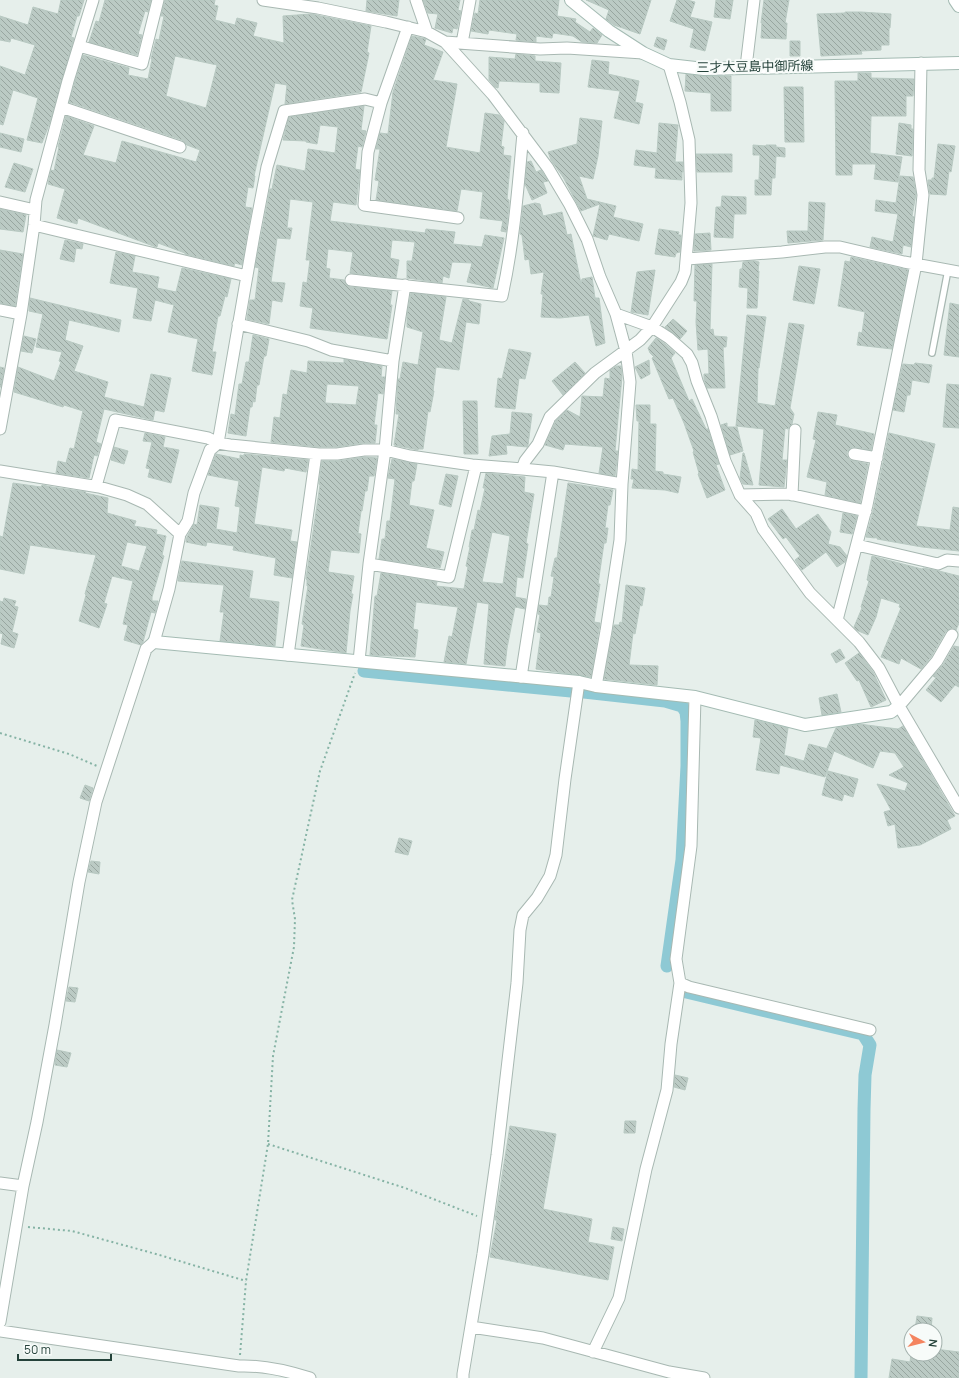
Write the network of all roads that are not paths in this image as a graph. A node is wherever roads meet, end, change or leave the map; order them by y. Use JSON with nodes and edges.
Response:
{"nodes":[{"id":1,"x":93,"y":0,"type":"edge"},
{"id":2,"x":158,"y":0,"type":"edge"},
{"id":3,"x":263,"y":0,"type":"edge"},
{"id":4,"x":416,"y":0,"type":"edge"},
{"id":5,"x":470,"y":0,"type":"edge"},
{"id":6,"x":571,"y":0,"type":"edge"},
{"id":7,"x":754,"y":0,"type":"edge"},
{"id":8,"x":955,"y":0,"type":"edge"},
{"id":9,"x":959,"y":6,"type":"edge"},
{"id":10,"x":408,"y":27,"type":"junction"},
{"id":11,"x":427,"y":32,"type":"junction"},
{"id":12,"x":445,"y":42,"type":"junction"},
{"id":13,"x":462,"y":43,"type":"junction"},
{"id":14,"x":79,"y":46,"type":"junction"},
{"id":15,"x":643,"y":53,"type":"junction"},
{"id":16,"x":959,"y":62,"type":"edge"},
{"id":17,"x":921,"y":63,"type":"junction"},
{"id":18,"x":669,"y":65,"type":"junction"},
{"id":19,"x":746,"y":67,"type":"junction"},
{"id":20,"x":381,"y":103,"type":"junction"},
{"id":21,"x":61,"y":107,"type":"junction"},
{"id":22,"x":522,"y":133,"type":"junction"},
{"id":23,"x":180,"y":147,"type":"dead end"},
{"id":24,"x":0,"y":202,"type":"edge"},
{"id":25,"x":35,"y":210,"type":"junction"},
{"id":26,"x":458,"y":218,"type":"dead end"},
{"id":27,"x":34,"y":225,"type":"junction"},
{"id":28,"x":687,"y":259,"type":"junction"},
{"id":29,"x":916,"y":264,"type":"junction"},
{"id":30,"x":954,"y":271,"type":"edge"},
{"id":31,"x":247,"y":276,"type":"junction"},
{"id":32,"x":351,"y":280,"type":"dead end"},
{"id":33,"x":405,"y":285,"type":"junction"},
{"id":34,"x":0,"y":310,"type":"edge"},
{"id":35,"x":21,"y":314,"type":"junction"},
{"id":36,"x":616,"y":314,"type":"junction"},
{"id":37,"x":238,"y":324,"type":"junction"},
{"id":38,"x":652,"y":327,"type":"junction"},
{"id":39,"x":626,"y":351,"type":"junction"},
{"id":40,"x":932,"y":353,"type":"dead end"},
{"id":41,"x":393,"y":361,"type":"junction"},
{"id":42,"x":0,"y":429,"type":"edge"},
{"id":43,"x":796,"y":430,"type":"dead end"},
{"id":44,"x":218,"y":443,"type":"junction"},
{"id":45,"x":385,"y":450,"type":"junction"},
{"id":46,"x":316,"y":454,"type":"junction"},
{"id":47,"x":854,"y":454,"type":"dead end"},
{"id":48,"x":877,"y":458,"type":"junction"},
{"id":49,"x":476,"y":466,"type":"junction"},
{"id":50,"x":522,"y":469,"type":"junction"},
{"id":51,"x":0,"y":471,"type":"edge"},
{"id":52,"x":553,"y":472,"type":"junction"},
{"id":53,"x":622,"y":484,"type":"junction"},
{"id":54,"x":96,"y":486,"type":"junction"},
{"id":55,"x":740,"y":495,"type":"junction"},
{"id":56,"x":792,"y":495,"type":"junction"},
{"id":57,"x":866,"y":511,"type":"junction"},
{"id":58,"x":180,"y":534,"type":"junction"},
{"id":59,"x":857,"y":545,"type":"junction"},
{"id":60,"x":959,"y":561,"type":"edge"},
{"id":61,"x":369,"y":564,"type":"junction"},
{"id":62,"x":837,"y":620,"type":"junction"},
{"id":63,"x":952,"y":635,"type":"dead end"},
{"id":64,"x":150,"y":646,"type":"junction"},
{"id":65,"x":288,"y":655,"type":"junction"},
{"id":66,"x":359,"y":661,"type":"junction"},
{"id":67,"x":521,"y":677,"type":"junction"},
{"id":68,"x":579,"y":682,"type":"junction"},
{"id":69,"x":596,"y":686,"type":"junction"},
{"id":70,"x":695,"y":697,"type":"junction"},
{"id":71,"x":899,"y":706,"type":"junction"},
{"id":72,"x":959,"y":808,"type":"edge"},
{"id":73,"x":680,"y":982,"type":"junction"},
{"id":74,"x":870,"y":1030,"type":"dead end"},
{"id":75,"x":0,"y":1183,"type":"edge"},
{"id":76,"x":23,"y":1186,"type":"junction"},
{"id":77,"x":0,"y":1322,"type":"edge"},
{"id":78,"x":471,"y":1327,"type":"junction"},
{"id":79,"x":0,"y":1331,"type":"edge"},
{"id":80,"x":593,"y":1352,"type":"junction"},
{"id":81,"x":310,"y":1378,"type":"edge"},
{"id":82,"x":463,"y":1378,"type":"edge"},
{"id":83,"x":704,"y":1378,"type":"edge"}],
"edges":[{"from":1,"to":14,"type":"street"},
{"from":2,"to":14,"type":"street"},
{"from":3,"to":10,"type":"street"},
{"from":4,"to":11,"type":"street"},
{"from":5,"to":13,"type":"street"},
{"from":6,"to":15,"type":"street","name":"三才大豆島中御所線"},
{"from":7,"to":19,"type":"street"},
{"from":8,"to":9,"type":"street"},
{"from":10,"to":11,"type":"street"},
{"from":10,"to":20,"type":"street"},
{"from":11,"to":12,"type":"street"},
{"from":12,"to":13,"type":"street"},
{"from":12,"to":22,"type":"street"},
{"from":13,"to":15,"type":"street"},
{"from":14,"to":21,"type":"street"},
{"from":15,"to":18,"type":"street","name":"三才大豆島中御所線"},
{"from":16,"to":17,"type":"street","name":"三才大豆島中御所線"},
{"from":17,"to":19,"type":"street","name":"三才大豆島中御所線"},
{"from":17,"to":29,"type":"street"},
{"from":18,"to":19,"type":"street","name":"三才大豆島中御所線"},
{"from":18,"to":28,"type":"street"},
{"from":20,"to":26,"type":"street"},
{"from":20,"to":31,"type":"street"},
{"from":21,"to":23,"type":"street"},
{"from":21,"to":25,"type":"street"},
{"from":22,"to":33,"type":"street"},
{"from":22,"to":36,"type":"street"},
{"from":24,"to":25,"type":"street"},
{"from":25,"to":27,"type":"street"},
{"from":27,"to":31,"type":"street"},
{"from":27,"to":35,"type":"street"},
{"from":28,"to":29,"type":"street"},
{"from":28,"to":38,"type":"street"},
{"from":29,"to":30,"type":"street"},
{"from":29,"to":48,"type":"street"},
{"from":30,"to":40,"type":"lane"},
{"from":31,"to":37,"type":"street"},
{"from":32,"to":33,"type":"street"},
{"from":33,"to":41,"type":"street"},
{"from":34,"to":35,"type":"street"},
{"from":35,"to":42,"type":"street"},
{"from":36,"to":38,"type":"street"},
{"from":36,"to":39,"type":"street"},
{"from":37,"to":41,"type":"street"},
{"from":37,"to":44,"type":"street"},
{"from":38,"to":39,"type":"street"},
{"from":38,"to":55,"type":"street"},
{"from":39,"to":50,"type":"street"},
{"from":39,"to":53,"type":"street"},
{"from":41,"to":45,"type":"street"},
{"from":43,"to":56,"type":"street"},
{"from":44,"to":46,"type":"street"},
{"from":44,"to":54,"type":"street"},
{"from":44,"to":58,"type":"street"},
{"from":45,"to":46,"type":"street"},
{"from":45,"to":49,"type":"street"},
{"from":45,"to":61,"type":"street"},
{"from":46,"to":65,"type":"street"},
{"from":47,"to":48,"type":"street"},
{"from":48,"to":57,"type":"street"},
{"from":49,"to":50,"type":"street"},
{"from":49,"to":61,"type":"street"},
{"from":50,"to":52,"type":"street"},
{"from":51,"to":54,"type":"street"},
{"from":52,"to":53,"type":"street"},
{"from":52,"to":67,"type":"street"},
{"from":53,"to":69,"type":"street"},
{"from":54,"to":58,"type":"street"},
{"from":55,"to":56,"type":"street"},
{"from":55,"to":62,"type":"street"},
{"from":56,"to":57,"type":"street"},
{"from":57,"to":59,"type":"street"},
{"from":58,"to":64,"type":"street"},
{"from":59,"to":60,"type":"street"},
{"from":59,"to":62,"type":"street"},
{"from":61,"to":66,"type":"street"},
{"from":62,"to":71,"type":"street"},
{"from":63,"to":71,"type":"street"},
{"from":64,"to":65,"type":"street"},
{"from":64,"to":76,"type":"street"},
{"from":65,"to":66,"type":"street"},
{"from":66,"to":67,"type":"street"},
{"from":67,"to":68,"type":"street"},
{"from":68,"to":69,"type":"street"},
{"from":68,"to":78,"type":"street"},
{"from":69,"to":70,"type":"street"},
{"from":70,"to":71,"type":"street"},
{"from":70,"to":73,"type":"street"},
{"from":71,"to":72,"type":"street"},
{"from":73,"to":74,"type":"street"},
{"from":73,"to":80,"type":"street"},
{"from":75,"to":76,"type":"street"},
{"from":76,"to":77,"type":"street"},
{"from":78,"to":80,"type":"street"},
{"from":78,"to":82,"type":"street"},
{"from":79,"to":81,"type":"street"},
{"from":80,"to":83,"type":"street"}]}
